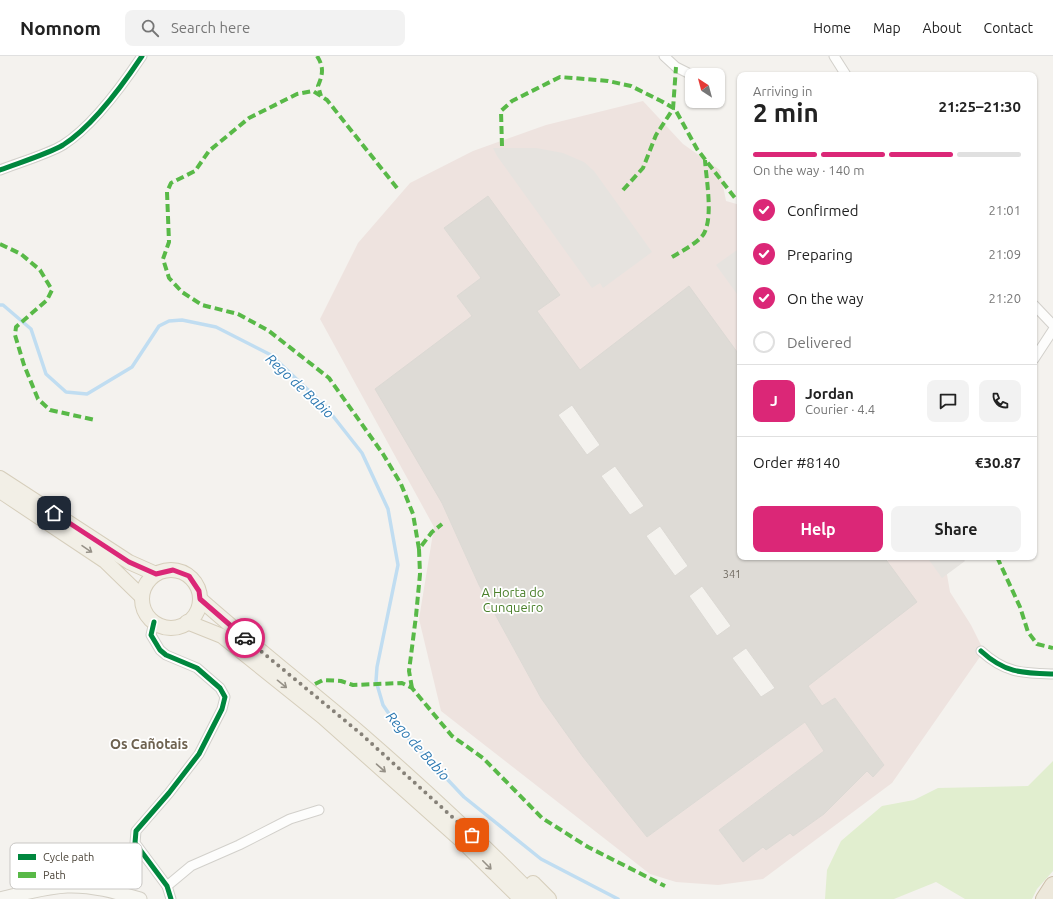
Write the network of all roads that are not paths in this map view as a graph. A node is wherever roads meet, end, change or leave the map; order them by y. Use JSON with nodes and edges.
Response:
{"nodes":[{"id":1,"x":142,"y":56,"type":"edge"},
{"id":2,"x":664,"y":56,"type":"edge"},
{"id":3,"x":834,"y":56,"type":"edge"},
{"id":4,"x":685,"y":72,"type":"edge"},
{"id":5,"x":844,"y":72,"type":"edge"},
{"id":6,"x":0,"y":170,"type":"edge"},
{"id":7,"x":1037,"y":308,"type":"edge"},
{"id":8,"x":1053,"y":325,"type":"edge"},
{"id":9,"x":1053,"y":330,"type":"edge"},
{"id":10,"x":1037,"y":354,"type":"edge"},
{"id":11,"x":0,"y":478,"type":"edge"},
{"id":12,"x":0,"y":491,"type":"edge"},
{"id":13,"x":156,"y":574,"type":"junction"},
{"id":14,"x":142,"y":597,"type":"junction"},
{"id":15,"x":200,"y":599,"type":"junction"},
{"id":16,"x":154,"y":622,"type":"junction"},
{"id":17,"x":187,"y":622,"type":"junction"},
{"id":18,"x":981,"y":651,"type":"dead end"},
{"id":19,"x":1053,"y":674,"type":"edge"},
{"id":20,"x":323,"y":702,"type":"junction"},
{"id":21,"x":319,"y":810,"type":"dead end"},
{"id":22,"x":135,"y":843,"type":"edge"},
{"id":23,"x":142,"y":852,"type":"edge"},
{"id":24,"x":1053,"y":885,"type":"edge"},
{"id":25,"x":167,"y":886,"type":"junction"},
{"id":26,"x":42,"y":889,"type":"edge"},
{"id":27,"x":97,"y":889,"type":"edge"},
{"id":28,"x":0,"y":899,"type":"edge"},
{"id":29,"x":140,"y":899,"type":"edge"},
{"id":30,"x":171,"y":899,"type":"edge"},
{"id":31,"x":521,"y":899,"type":"edge"},
{"id":32,"x":537,"y":899,"type":"edge"},
{"id":33,"x":549,"y":899,"type":"edge"},
{"id":34,"x":1044,"y":899,"type":"edge"}],
"edges":[{"from":1,"to":6,"type":"street"},
{"from":2,"to":4,"type":"street"},
{"from":3,"to":5,"type":"street"},
{"from":7,"to":8,"type":"street"},
{"from":9,"to":10,"type":"street"},
{"from":11,"to":13,"type":"main road"},
{"from":12,"to":14,"type":"main road","one_way":true},
{"from":13,"to":14,"type":"main road"},
{"from":13,"to":15,"type":"main road"},
{"from":14,"to":16,"type":"main road"},
{"from":15,"to":17,"type":"main road"},
{"from":15,"to":20,"type":"main road"},
{"from":16,"to":17,"type":"main road"},
{"from":16,"to":22,"type":"street"},
{"from":17,"to":31,"type":"main road","one_way":true},
{"from":18,"to":19,"type":"street"},
{"from":20,"to":32,"type":"main road"},
{"from":20,"to":33,"type":"main road"},
{"from":21,"to":25,"type":"street"},
{"from":23,"to":25,"type":"street"},
{"from":24,"to":34,"type":"highway"},
{"from":25,"to":30,"type":"street"},
{"from":26,"to":28,"type":"main road"},
{"from":27,"to":29,"type":"main road"}]}
